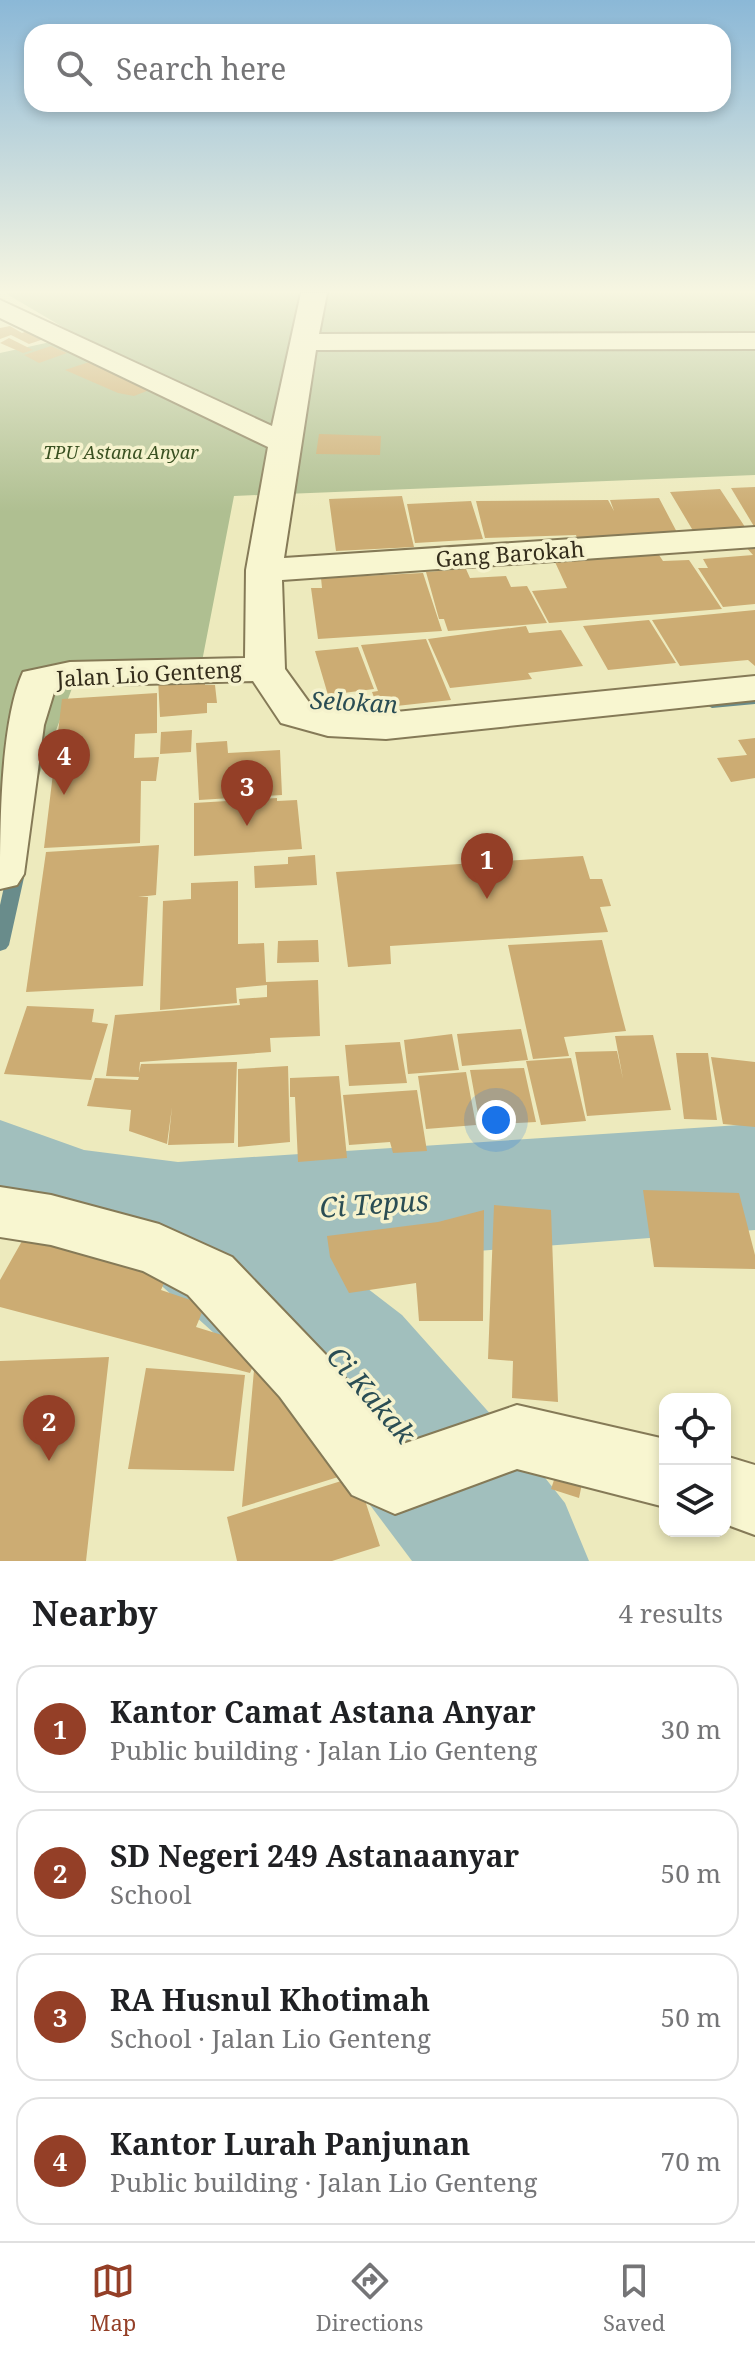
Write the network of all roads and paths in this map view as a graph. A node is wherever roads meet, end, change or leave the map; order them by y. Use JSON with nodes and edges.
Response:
{"nodes":[{"id":1,"x":122,"y":366,"type":"edge"},
{"id":2,"x":301,"y":366,"type":"edge"},
{"id":3,"x":284,"y":443,"type":"junction"},
{"id":4,"x":755,"y":537,"type":"edge"},
{"id":5,"x":264,"y":570,"type":"junction"},
{"id":6,"x":265,"y":669,"type":"junction"},
{"id":7,"x":755,"y":688,"type":"edge"},
{"id":8,"x":0,"y":874,"type":"edge"},
{"id":9,"x":0,"y":1212,"type":"edge"},
{"id":10,"x":659,"y":1472,"type":"edge"},
{"id":11,"x":731,"y":1492,"type":"edge"},
{"id":12,"x":755,"y":1500,"type":"edge"}],
"edges":[{"from":1,"to":3,"type":"street"},
{"from":2,"to":3,"type":"street"},
{"from":3,"to":5,"type":"street"},
{"from":4,"to":5,"type":"street","name":"Gang Barokah"},
{"from":5,"to":6,"type":"street"},
{"from":6,"to":7,"type":"street"},
{"from":6,"to":8,"type":"street","name":"Jalan Lio Genteng"},
{"from":9,"to":10,"type":"street"},
{"from":11,"to":12,"type":"street"}]}
